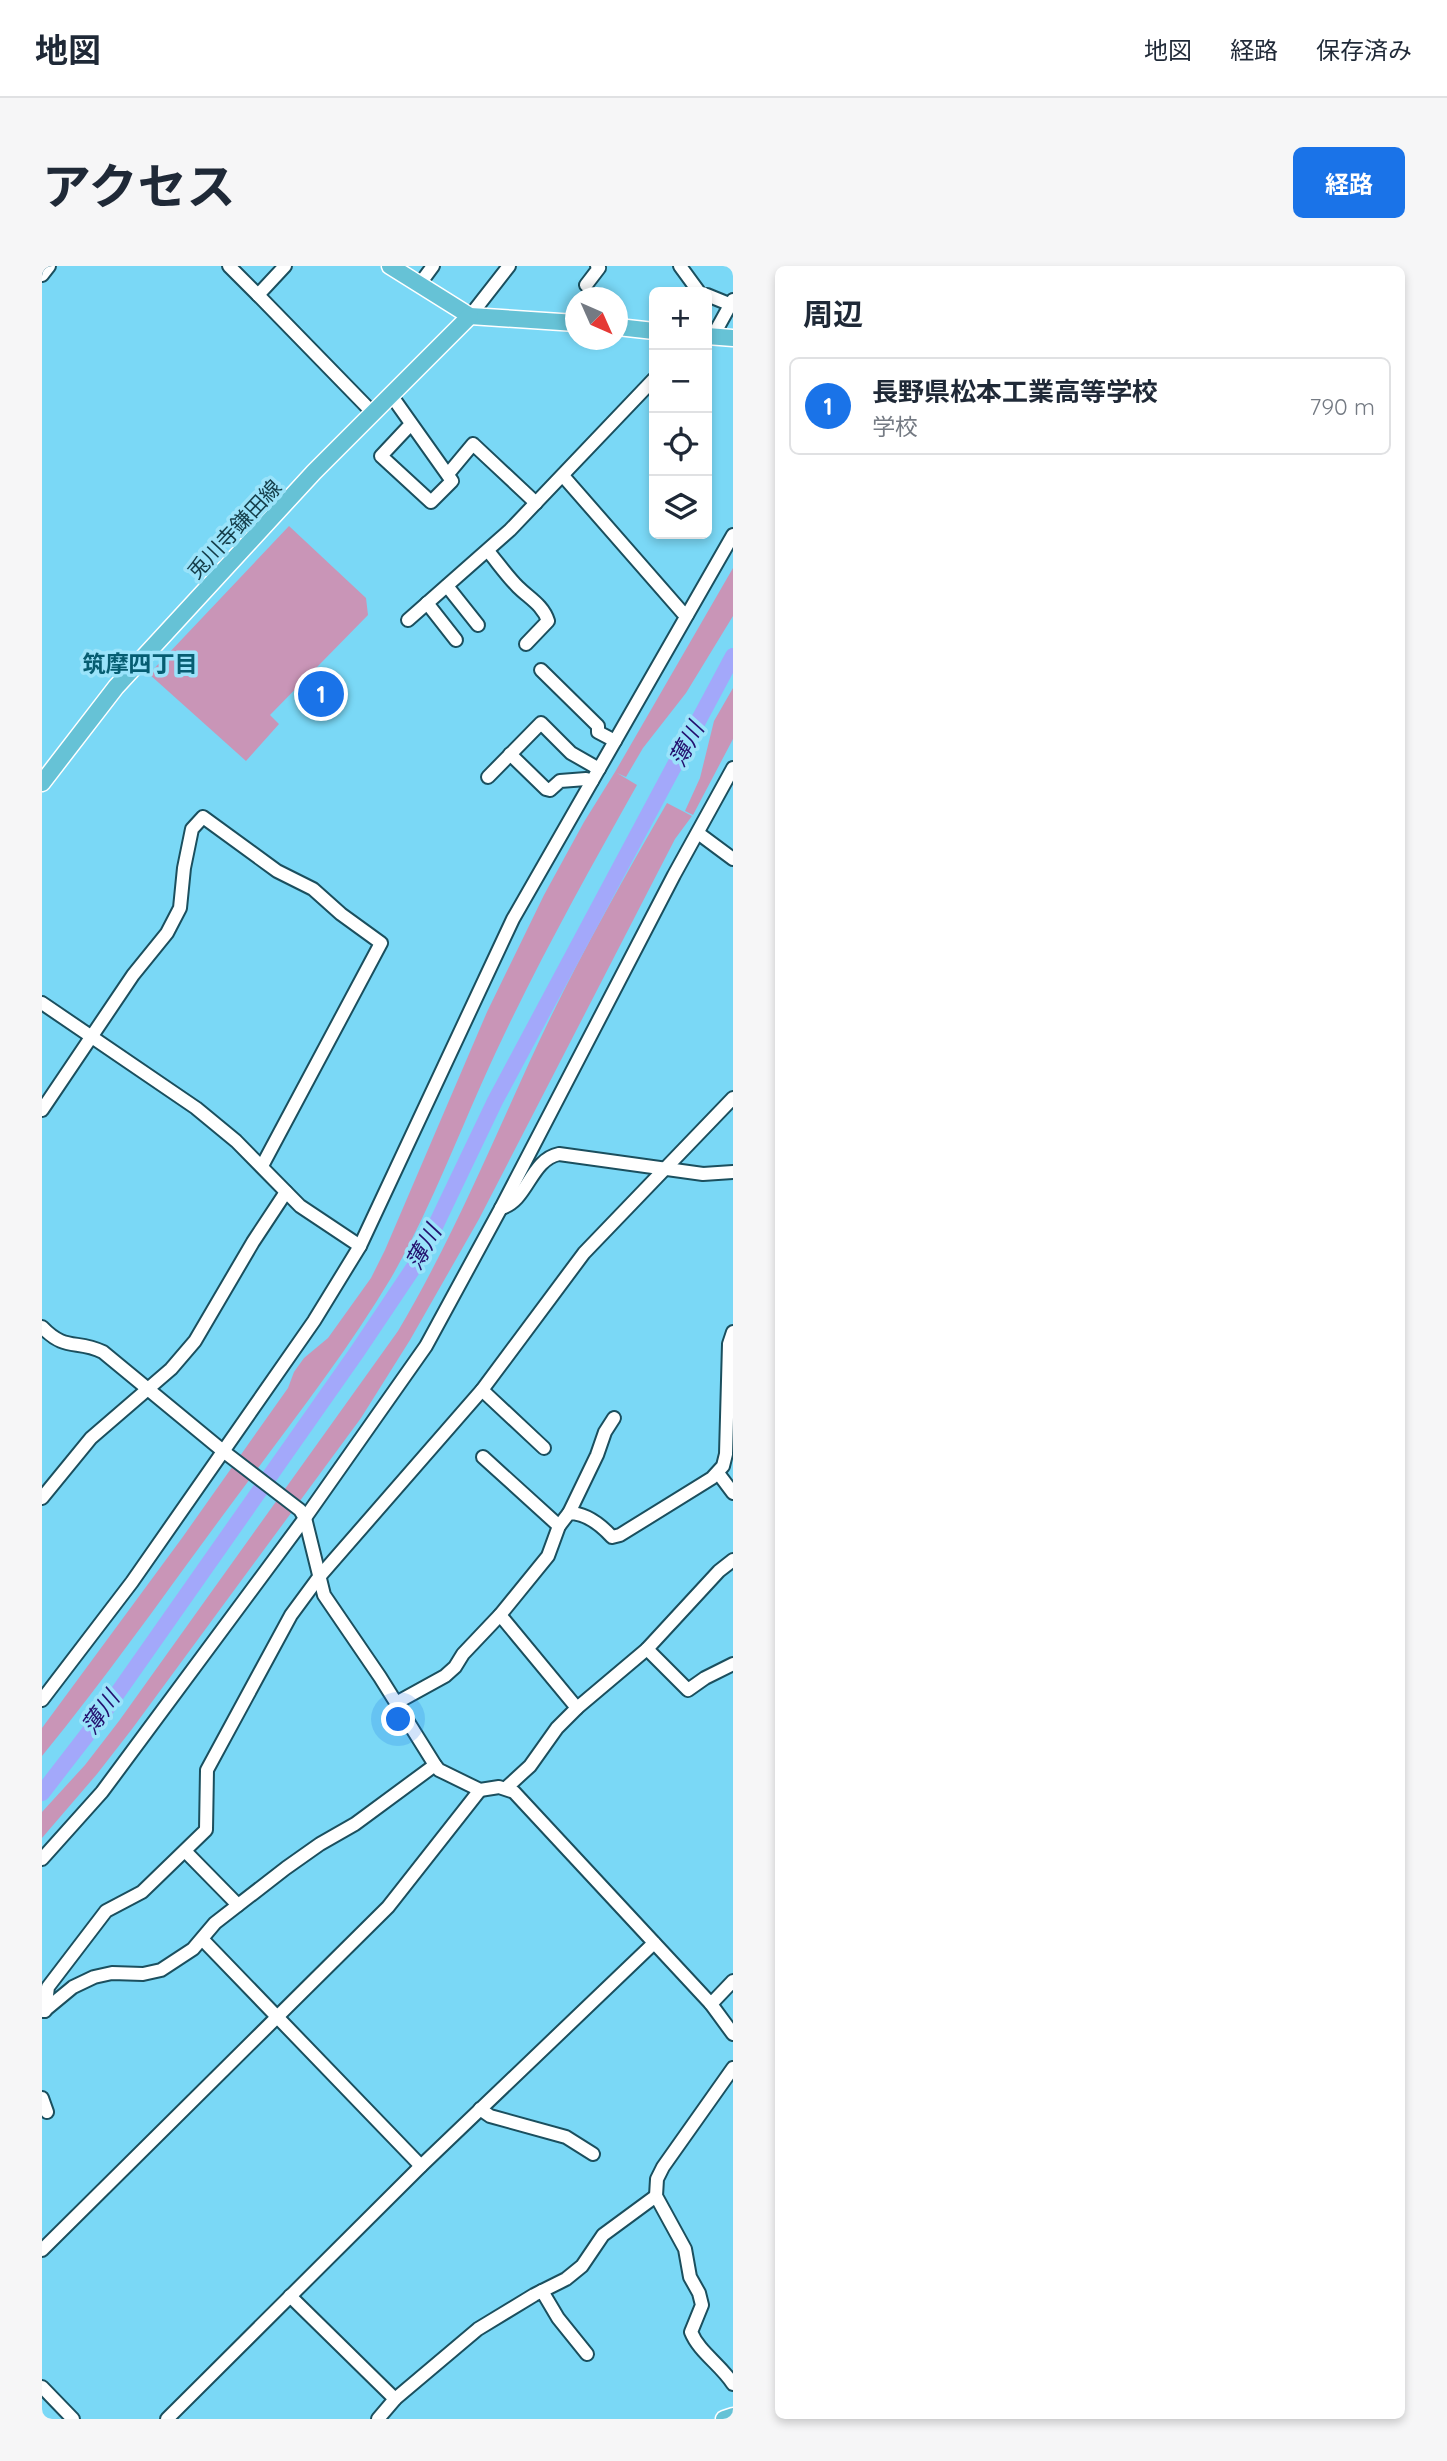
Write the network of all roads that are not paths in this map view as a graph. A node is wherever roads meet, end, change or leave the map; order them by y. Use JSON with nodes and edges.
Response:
{"nodes":[{"id":1,"x":49,"y":266,"type":"edge"},
{"id":2,"x":229,"y":266,"type":"edge"},
{"id":3,"x":285,"y":266,"type":"edge"},
{"id":4,"x":390,"y":266,"type":"edge"},
{"id":5,"x":433,"y":266,"type":"edge"},
{"id":6,"x":597,"y":266,"type":"edge"},
{"id":7,"x":680,"y":266,"type":"edge"},
{"id":8,"x":505,"y":267,"type":"edge"},
{"id":9,"x":42,"y":275,"type":"edge"},
{"id":10,"x":419,"y":285,"type":"junction"},
{"id":11,"x":586,"y":285,"type":"dead end"},
{"id":12,"x":695,"y":287,"type":"edge"},
{"id":13,"x":258,"y":295,"type":"junction"},
{"id":14,"x":712,"y":296,"type":"edge"},
{"id":15,"x":731,"y":302,"type":"edge"},
{"id":16,"x":470,"y":316,"type":"junction"},
{"id":17,"x":565,"y":322,"type":"edge"},
{"id":18,"x":628,"y":328,"type":"edge"},
{"id":19,"x":649,"y":330,"type":"edge"},
{"id":20,"x":712,"y":333,"type":"edge"},
{"id":21,"x":712,"y":336,"type":"edge"},
{"id":22,"x":733,"y":338,"type":"edge"},
{"id":23,"x":649,"y":384,"type":"edge"},
{"id":24,"x":391,"y":395,"type":"junction"},
{"id":25,"x":372,"y":412,"type":"junction"},
{"id":26,"x":411,"y":424,"type":"junction"},
{"id":27,"x":448,"y":474,"type":"junction"},
{"id":28,"x":564,"y":477,"type":"junction"},
{"id":29,"x":537,"y":503,"type":"junction"},
{"id":30,"x":733,"y":535,"type":"edge"},
{"id":31,"x":488,"y":551,"type":"junction"},
{"id":32,"x":447,"y":586,"type":"junction"},
{"id":33,"x":428,"y":603,"type":"junction"},
{"id":34,"x":687,"y":615,"type":"junction"},
{"id":35,"x":408,"y":620,"type":"dead end"},
{"id":36,"x":478,"y":625,"type":"dead end"},
{"id":37,"x":456,"y":640,"type":"dead end"},
{"id":38,"x":526,"y":644,"type":"dead end"},
{"id":39,"x":541,"y":670,"type":"dead end"},
{"id":40,"x":615,"y":741,"type":"junction"},
{"id":41,"x":510,"y":754,"type":"junction"},
{"id":42,"x":733,"y":768,"type":"edge"},
{"id":43,"x":595,"y":775,"type":"junction"},
{"id":44,"x":488,"y":777,"type":"dead end"},
{"id":45,"x":42,"y":783,"type":"edge"},
{"id":46,"x":698,"y":833,"type":"junction"},
{"id":47,"x":733,"y":859,"type":"edge"},
{"id":48,"x":42,"y":1003,"type":"edge"},
{"id":49,"x":92,"y":1038,"type":"junction"},
{"id":50,"x":733,"y":1098,"type":"edge"},
{"id":51,"x":42,"y":1110,"type":"edge"},
{"id":52,"x":262,"y":1166,"type":"junction"},
{"id":53,"x":663,"y":1170,"type":"junction"},
{"id":54,"x":733,"y":1172,"type":"edge"},
{"id":55,"x":286,"y":1192,"type":"junction"},
{"id":56,"x":501,"y":1208,"type":"junction"},
{"id":57,"x":360,"y":1246,"type":"junction"},
{"id":58,"x":42,"y":1326,"type":"edge"},
{"id":59,"x":733,"y":1332,"type":"edge"},
{"id":60,"x":149,"y":1389,"type":"junction"},
{"id":61,"x":482,"y":1390,"type":"junction"},
{"id":62,"x":614,"y":1418,"type":"dead end"},
{"id":63,"x":544,"y":1448,"type":"dead end"},
{"id":64,"x":227,"y":1454,"type":"junction"},
{"id":65,"x":483,"y":1457,"type":"dead end"},
{"id":66,"x":718,"y":1474,"type":"junction"},
{"id":67,"x":733,"y":1493,"type":"edge"},
{"id":68,"x":42,"y":1498,"type":"edge"},
{"id":69,"x":569,"y":1513,"type":"junction"},
{"id":70,"x":303,"y":1514,"type":"junction"},
{"id":71,"x":559,"y":1525,"type":"junction"},
{"id":72,"x":733,"y":1560,"type":"edge"},
{"id":73,"x":319,"y":1577,"type":"junction"},
{"id":74,"x":500,"y":1615,"type":"junction"},
{"id":75,"x":647,"y":1649,"type":"junction"},
{"id":76,"x":733,"y":1664,"type":"edge"},
{"id":77,"x":43,"y":1696,"type":"edge"},
{"id":78,"x":396,"y":1703,"type":"junction"},
{"id":79,"x":577,"y":1708,"type":"junction"},
{"id":80,"x":435,"y":1765,"type":"junction"},
{"id":81,"x":506,"y":1788,"type":"junction"},
{"id":82,"x":480,"y":1790,"type":"junction"},
{"id":83,"x":184,"y":1851,"type":"junction"},
{"id":84,"x":42,"y":1859,"type":"edge"},
{"id":85,"x":238,"y":1905,"type":"junction"},
{"id":86,"x":203,"y":1940,"type":"junction"},
{"id":87,"x":654,"y":1943,"type":"junction"},
{"id":88,"x":733,"y":1981,"type":"edge"},
{"id":89,"x":710,"y":2004,"type":"junction"},
{"id":90,"x":44,"y":2012,"type":"edge"},
{"id":91,"x":276,"y":2016,"type":"junction"},
{"id":92,"x":733,"y":2034,"type":"edge"},
{"id":93,"x":733,"y":2068,"type":"edge"},
{"id":94,"x":42,"y":2098,"type":"edge"},
{"id":95,"x":480,"y":2109,"type":"junction"},
{"id":96,"x":47,"y":2112,"type":"dead end"},
{"id":97,"x":593,"y":2154,"type":"dead end"},
{"id":98,"x":421,"y":2166,"type":"junction"},
{"id":99,"x":656,"y":2196,"type":"junction"},
{"id":100,"x":42,"y":2250,"type":"edge"},
{"id":101,"x":542,"y":2291,"type":"junction"},
{"id":102,"x":290,"y":2296,"type":"junction"},
{"id":103,"x":587,"y":2354,"type":"dead end"},
{"id":104,"x":729,"y":2369,"type":"edge"},
{"id":105,"x":733,"y":2384,"type":"edge"},
{"id":106,"x":42,"y":2387,"type":"edge"},
{"id":107,"x":395,"y":2399,"type":"junction"},
{"id":108,"x":733,"y":2416,"type":"edge"},
{"id":109,"x":73,"y":2419,"type":"edge"},
{"id":110,"x":167,"y":2419,"type":"edge"},
{"id":111,"x":379,"y":2419,"type":"edge"},
{"id":112,"x":724,"y":2419,"type":"edge"}],
"edges":[{"from":1,"to":9,"type":"street"},
{"from":2,"to":13,"type":"street"},
{"from":3,"to":13,"type":"street"},
{"from":4,"to":10,"type":"main road"},
{"from":5,"to":10,"type":"street"},
{"from":6,"to":11,"type":"street"},
{"from":7,"to":12,"type":"street"},
{"from":8,"to":16,"type":"street"},
{"from":10,"to":16,"type":"main road"},
{"from":13,"to":25,"type":"street"},
{"from":14,"to":15,"type":"street"},
{"from":15,"to":20,"type":"street"},
{"from":16,"to":17,"type":"main road"},
{"from":16,"to":24,"type":"main road","name":"兎川寺鎌田線"},
{"from":18,"to":19,"type":"main road"},
{"from":21,"to":22,"type":"main road"},
{"from":23,"to":28,"type":"street"},
{"from":24,"to":25,"type":"main road","name":"兎川寺鎌田線"},
{"from":24,"to":26,"type":"street"},
{"from":25,"to":45,"type":"main road","name":"兎川寺鎌田線"},
{"from":26,"to":27,"type":"street"},
{"from":26,"to":27,"type":"street"},
{"from":27,"to":29,"type":"street"},
{"from":28,"to":29,"type":"street"},
{"from":28,"to":34,"type":"street"},
{"from":29,"to":31,"type":"street"},
{"from":30,"to":34,"type":"street"},
{"from":31,"to":32,"type":"street"},
{"from":31,"to":38,"type":"street"},
{"from":32,"to":33,"type":"street"},
{"from":32,"to":36,"type":"street"},
{"from":33,"to":35,"type":"street"},
{"from":33,"to":37,"type":"street"},
{"from":34,"to":40,"type":"street"},
{"from":39,"to":40,"type":"street"},
{"from":40,"to":43,"type":"street"},
{"from":41,"to":43,"type":"street"},
{"from":41,"to":43,"type":"street"},
{"from":41,"to":44,"type":"street"},
{"from":42,"to":46,"type":"street"},
{"from":43,"to":57,"type":"street"},
{"from":46,"to":47,"type":"street"},
{"from":46,"to":56,"type":"street"},
{"from":48,"to":49,"type":"street"},
{"from":49,"to":51,"type":"street"},
{"from":49,"to":52,"type":"street"},
{"from":49,"to":52,"type":"street"},
{"from":50,"to":53,"type":"street"},
{"from":52,"to":55,"type":"street"},
{"from":53,"to":54,"type":"street"},
{"from":53,"to":56,"type":"street"},
{"from":53,"to":61,"type":"street"},
{"from":55,"to":57,"type":"street"},
{"from":55,"to":60,"type":"street"},
{"from":56,"to":70,"type":"street"},
{"from":57,"to":64,"type":"street"},
{"from":58,"to":60,"type":"street"},
{"from":59,"to":66,"type":"street"},
{"from":60,"to":64,"type":"street"},
{"from":60,"to":68,"type":"street"},
{"from":61,"to":63,"type":"street"},
{"from":61,"to":73,"type":"street"},
{"from":62,"to":69,"type":"street"},
{"from":64,"to":70,"type":"street"},
{"from":64,"to":77,"type":"street"},
{"from":65,"to":71,"type":"street"},
{"from":66,"to":67,"type":"street"},
{"from":66,"to":69,"type":"street"},
{"from":69,"to":71,"type":"street"},
{"from":70,"to":73,"type":"street"},
{"from":70,"to":84,"type":"street"},
{"from":71,"to":74,"type":"street"},
{"from":72,"to":75,"type":"street"},
{"from":73,"to":78,"type":"street"},
{"from":73,"to":83,"type":"street"},
{"from":74,"to":78,"type":"street"},
{"from":74,"to":79,"type":"street"},
{"from":75,"to":76,"type":"street"},
{"from":75,"to":79,"type":"street"},
{"from":78,"to":80,"type":"street"},
{"from":79,"to":81,"type":"street"},
{"from":80,"to":82,"type":"street"},
{"from":80,"to":85,"type":"street"},
{"from":81,"to":82,"type":"street"},
{"from":81,"to":87,"type":"street"},
{"from":82,"to":91,"type":"street"},
{"from":83,"to":85,"type":"street"},
{"from":83,"to":90,"type":"street"},
{"from":85,"to":86,"type":"street"},
{"from":86,"to":90,"type":"street"},
{"from":86,"to":91,"type":"street"},
{"from":87,"to":89,"type":"street"},
{"from":87,"to":95,"type":"street"},
{"from":88,"to":89,"type":"street"},
{"from":89,"to":92,"type":"street"},
{"from":91,"to":98,"type":"street"},
{"from":91,"to":100,"type":"street"},
{"from":93,"to":99,"type":"street"},
{"from":94,"to":96,"type":"street"},
{"from":95,"to":97,"type":"street"},
{"from":95,"to":98,"type":"street"},
{"from":98,"to":102,"type":"street"},
{"from":99,"to":101,"type":"street"},
{"from":99,"to":104,"type":"street"},
{"from":101,"to":103,"type":"street"},
{"from":101,"to":107,"type":"street"},
{"from":102,"to":107,"type":"street"},
{"from":102,"to":110,"type":"street"},
{"from":104,"to":105,"type":"street"},
{"from":106,"to":109,"type":"street"},
{"from":107,"to":111,"type":"street"},
{"from":108,"to":112,"type":"main road"}]}
